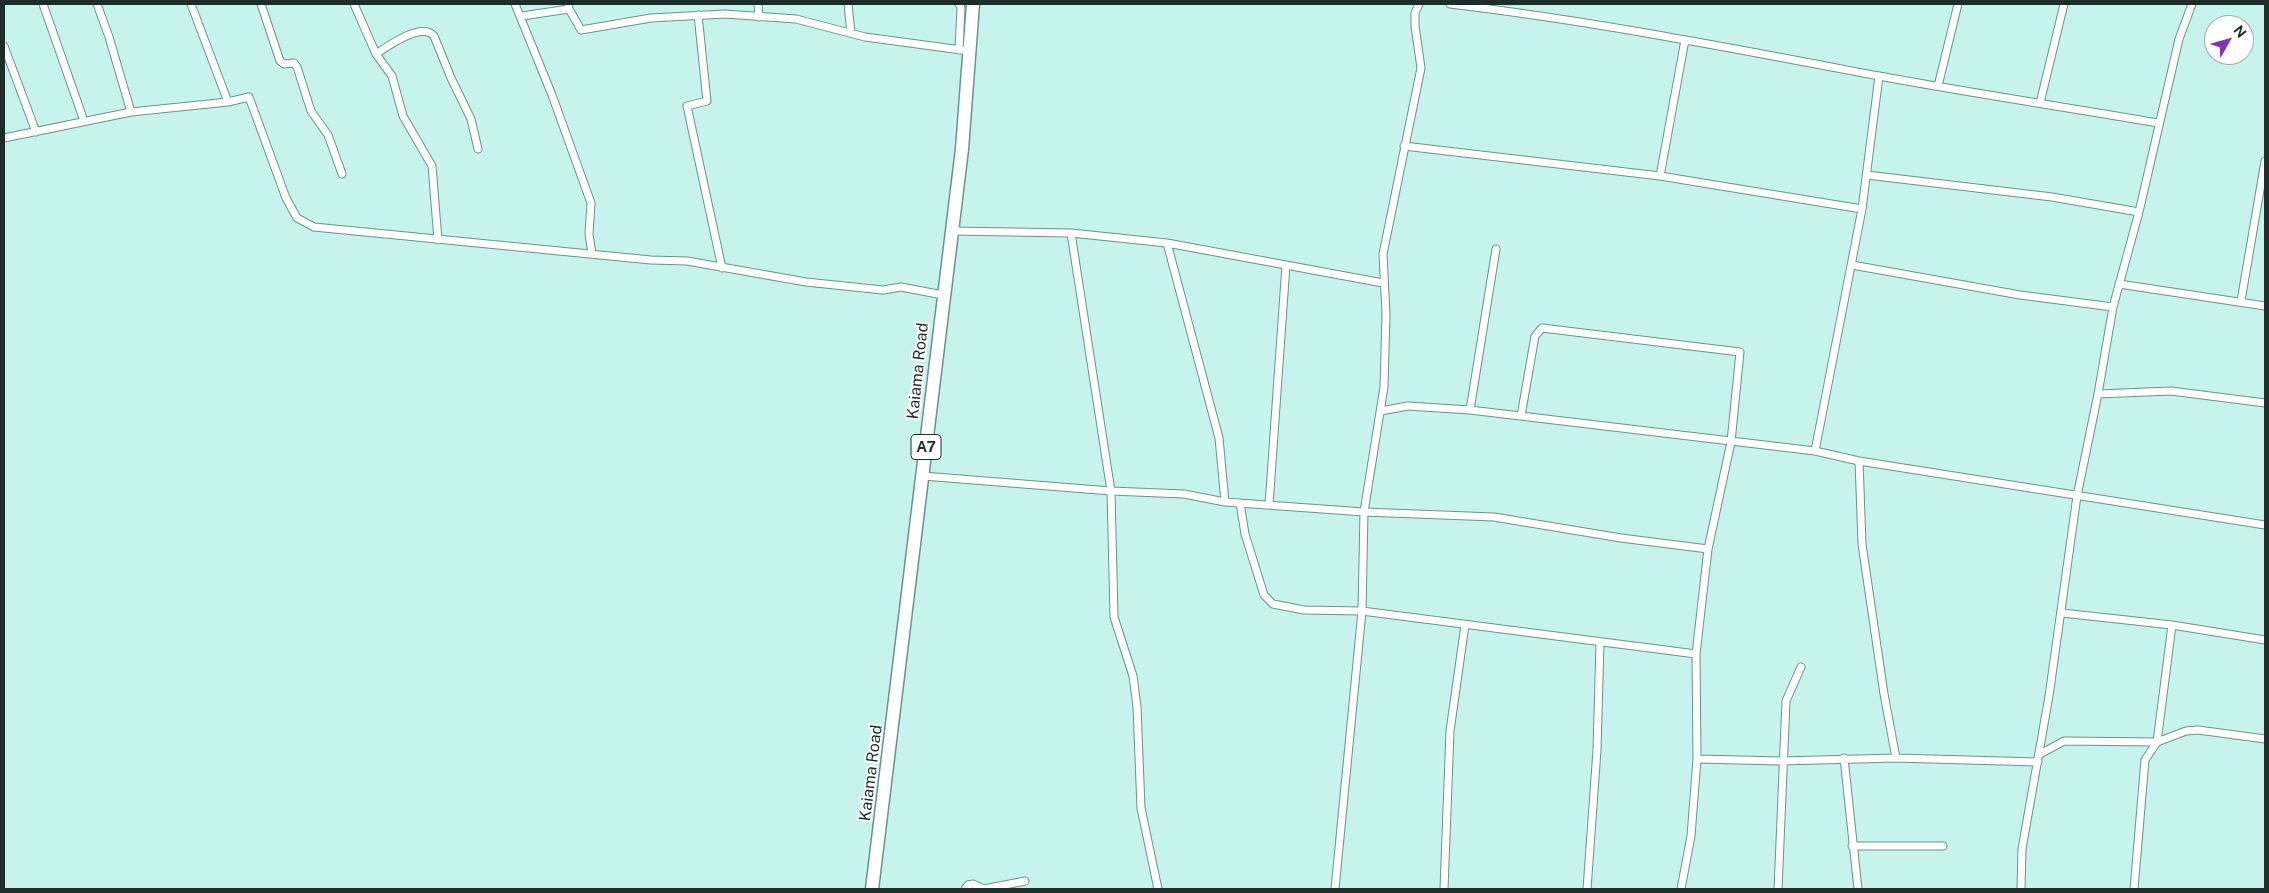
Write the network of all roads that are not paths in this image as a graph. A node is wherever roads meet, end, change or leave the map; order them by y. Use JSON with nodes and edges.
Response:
{"nodes":[{"id":1,"x":43,"y":4,"type":"edge"},
{"id":2,"x":96,"y":4,"type":"edge"},
{"id":3,"x":191,"y":4,"type":"edge"},
{"id":4,"x":261,"y":4,"type":"edge"},
{"id":5,"x":354,"y":4,"type":"edge"},
{"id":6,"x":515,"y":4,"type":"edge"},
{"id":7,"x":758,"y":4,"type":"edge"},
{"id":8,"x":848,"y":4,"type":"edge"},
{"id":9,"x":959,"y":4,"type":"edge"},
{"id":10,"x":973,"y":4,"type":"edge"},
{"id":11,"x":1419,"y":4,"type":"edge"},
{"id":12,"x":1450,"y":4,"type":"edge"},
{"id":13,"x":1958,"y":4,"type":"edge"},
{"id":14,"x":2064,"y":4,"type":"edge"},
{"id":15,"x":2192,"y":4,"type":"edge"},
{"id":16,"x":568,"y":6,"type":"edge"},
{"id":17,"x":698,"y":15,"type":"junction"},
{"id":18,"x":522,"y":16,"type":"junction"},
{"id":19,"x":759,"y":17,"type":"junction"},
{"id":20,"x":851,"y":33,"type":"junction"},
{"id":21,"x":1685,"y":40,"type":"junction"},
{"id":22,"x":4,"y":46,"type":"edge"},
{"id":23,"x":964,"y":50,"type":"junction"},
{"id":24,"x":376,"y":54,"type":"junction"},
{"id":25,"x":1879,"y":76,"type":"junction"},
{"id":26,"x":1938,"y":86,"type":"junction"},
{"id":27,"x":228,"y":102,"type":"junction"},
{"id":28,"x":2040,"y":103,"type":"junction"},
{"id":29,"x":131,"y":112,"type":"junction"},
{"id":30,"x":84,"y":121,"type":"junction"},
{"id":31,"x":2158,"y":123,"type":"junction"},
{"id":32,"x":36,"y":132,"type":"junction"},
{"id":33,"x":4,"y":138,"type":"edge"},
{"id":34,"x":1404,"y":146,"type":"junction"},
{"id":35,"x":478,"y":149,"type":"dead end"},
{"id":36,"x":2265,"y":161,"type":"edge"},
{"id":37,"x":342,"y":174,"type":"dead end"},
{"id":38,"x":1867,"y":175,"type":"junction"},
{"id":39,"x":1660,"y":176,"type":"junction"},
{"id":40,"x":2262,"y":198,"type":"edge"},
{"id":41,"x":1862,"y":209,"type":"junction"},
{"id":42,"x":2139,"y":212,"type":"junction"},
{"id":43,"x":952,"y":231,"type":"junction"},
{"id":44,"x":1071,"y":233,"type":"junction"},
{"id":45,"x":438,"y":240,"type":"junction"},
{"id":46,"x":1168,"y":243,"type":"junction"},
{"id":47,"x":1496,"y":249,"type":"dead end"},
{"id":48,"x":592,"y":254,"type":"junction"},
{"id":49,"x":1286,"y":265,"type":"junction"},
{"id":50,"x":1852,"y":265,"type":"junction"},
{"id":51,"x":722,"y":268,"type":"junction"},
{"id":52,"x":1383,"y":283,"type":"junction"},
{"id":53,"x":2120,"y":284,"type":"junction"},
{"id":54,"x":943,"y":295,"type":"junction"},
{"id":55,"x":2241,"y":301,"type":"junction"},
{"id":56,"x":2265,"y":306,"type":"edge"},
{"id":57,"x":2113,"y":307,"type":"junction"},
{"id":58,"x":2098,"y":394,"type":"junction"},
{"id":59,"x":2265,"y":403,"type":"edge"},
{"id":60,"x":1470,"y":410,"type":"junction"},
{"id":61,"x":1380,"y":411,"type":"junction"},
{"id":62,"x":1521,"y":416,"type":"junction"},
{"id":63,"x":1731,"y":442,"type":"junction"},
{"id":64,"x":1815,"y":452,"type":"junction"},
{"id":65,"x":1859,"y":461,"type":"junction"},
{"id":66,"x":923,"y":476,"type":"junction"},
{"id":67,"x":1110,"y":491,"type":"junction"},
{"id":68,"x":2076,"y":496,"type":"junction"},
{"id":69,"x":1225,"y":502,"type":"junction"},
{"id":70,"x":1240,"y":503,"type":"junction"},
{"id":71,"x":1269,"y":505,"type":"junction"},
{"id":72,"x":1364,"y":512,"type":"junction"},
{"id":73,"x":2265,"y":525,"type":"edge"},
{"id":74,"x":1708,"y":549,"type":"junction"},
{"id":75,"x":1362,"y":611,"type":"junction"},
{"id":76,"x":2062,"y":613,"type":"junction"},
{"id":77,"x":1464,"y":625,"type":"junction"},
{"id":78,"x":2172,"y":625,"type":"junction"},
{"id":79,"x":2265,"y":640,"type":"edge"},
{"id":80,"x":1600,"y":642,"type":"junction"},
{"id":81,"x":1696,"y":654,"type":"junction"},
{"id":82,"x":1801,"y":667,"type":"dead end"},
{"id":83,"x":2265,"y":739,"type":"edge"},
{"id":84,"x":2157,"y":742,"type":"junction"},
{"id":85,"x":2040,"y":754,"type":"junction"},
{"id":86,"x":1844,"y":758,"type":"junction"},
{"id":87,"x":1896,"y":758,"type":"junction"},
{"id":88,"x":1697,"y":759,"type":"junction"},
{"id":89,"x":1781,"y":761,"type":"junction"},
{"id":90,"x":2038,"y":762,"type":"junction"},
{"id":91,"x":1852,"y":846,"type":"junction"},
{"id":92,"x":1943,"y":846,"type":"dead end"},
{"id":93,"x":1026,"y":880,"type":"dead end"},
{"id":94,"x":872,"y":889,"type":"edge"},
{"id":95,"x":965,"y":889,"type":"edge"},
{"id":96,"x":984,"y":889,"type":"edge"},
{"id":97,"x":1158,"y":889,"type":"edge"},
{"id":98,"x":1335,"y":889,"type":"edge"},
{"id":99,"x":1444,"y":889,"type":"edge"},
{"id":100,"x":1587,"y":889,"type":"edge"},
{"id":101,"x":1681,"y":889,"type":"edge"},
{"id":102,"x":1778,"y":889,"type":"edge"},
{"id":103,"x":1858,"y":889,"type":"edge"},
{"id":104,"x":2021,"y":889,"type":"edge"},
{"id":105,"x":2134,"y":889,"type":"edge"}],
"edges":[{"from":1,"to":30,"type":"street"},
{"from":2,"to":29,"type":"street"},
{"from":3,"to":27,"type":"street"},
{"from":4,"to":37,"type":"street"},
{"from":5,"to":24,"type":"street"},
{"from":6,"to":18,"type":"street"},
{"from":7,"to":19,"type":"street"},
{"from":8,"to":20,"type":"street"},
{"from":9,"to":23,"type":"street"},
{"from":10,"to":23,"type":"highway","name":"Kaiama Road","number":"A7"},
{"from":11,"to":34,"type":"street"},
{"from":12,"to":21,"type":"street"},
{"from":13,"to":26,"type":"street"},
{"from":14,"to":28,"type":"street"},
{"from":15,"to":31,"type":"street"},
{"from":16,"to":17,"type":"street"},
{"from":16,"to":18,"type":"street"},
{"from":17,"to":19,"type":"street"},
{"from":17,"to":51,"type":"street"},
{"from":18,"to":48,"type":"street"},
{"from":19,"to":20,"type":"street"},
{"from":20,"to":23,"type":"street"},
{"from":21,"to":25,"type":"street"},
{"from":21,"to":39,"type":"street"},
{"from":22,"to":32,"type":"street"},
{"from":23,"to":43,"type":"highway","name":"Kaiama Road","number":"A7"},
{"from":24,"to":35,"type":"street"},
{"from":24,"to":45,"type":"street"},
{"from":25,"to":26,"type":"street"},
{"from":25,"to":38,"type":"street"},
{"from":26,"to":28,"type":"street"},
{"from":27,"to":29,"type":"street"},
{"from":27,"to":45,"type":"street"},
{"from":28,"to":31,"type":"street"},
{"from":29,"to":30,"type":"street"},
{"from":30,"to":32,"type":"street"},
{"from":31,"to":42,"type":"street"},
{"from":32,"to":33,"type":"street"},
{"from":34,"to":39,"type":"street"},
{"from":34,"to":52,"type":"street"},
{"from":36,"to":40,"type":"street"},
{"from":38,"to":41,"type":"street"},
{"from":38,"to":42,"type":"street"},
{"from":39,"to":41,"type":"street"},
{"from":40,"to":55,"type":"street"},
{"from":41,"to":50,"type":"street"},
{"from":42,"to":53,"type":"street"},
{"from":43,"to":44,"type":"street"},
{"from":43,"to":54,"type":"highway","name":"Kaiama Road","number":"A7"},
{"from":44,"to":46,"type":"street"},
{"from":44,"to":67,"type":"street"},
{"from":45,"to":48,"type":"street"},
{"from":46,"to":49,"type":"street"},
{"from":46,"to":69,"type":"street"},
{"from":47,"to":60,"type":"street"},
{"from":48,"to":51,"type":"street"},
{"from":49,"to":52,"type":"street"},
{"from":49,"to":71,"type":"street"},
{"from":50,"to":57,"type":"street"},
{"from":50,"to":64,"type":"street"},
{"from":51,"to":54,"type":"street"},
{"from":52,"to":61,"type":"street"},
{"from":53,"to":55,"type":"street"},
{"from":53,"to":57,"type":"street"},
{"from":54,"to":66,"type":"highway","name":"Kaiama Road","number":"A7"},
{"from":55,"to":56,"type":"street"},
{"from":57,"to":58,"type":"street"},
{"from":58,"to":59,"type":"street"},
{"from":58,"to":68,"type":"street"},
{"from":60,"to":61,"type":"street"},
{"from":60,"to":62,"type":"street"},
{"from":61,"to":72,"type":"street"},
{"from":62,"to":63,"type":"street"},
{"from":62,"to":63,"type":"street"},
{"from":63,"to":64,"type":"street"},
{"from":63,"to":74,"type":"street"},
{"from":64,"to":65,"type":"street"},
{"from":65,"to":68,"type":"street"},
{"from":65,"to":87,"type":"street"},
{"from":66,"to":67,"type":"street"},
{"from":66,"to":94,"type":"highway","name":"Kaiama Road","number":"A7"},
{"from":67,"to":69,"type":"street"},
{"from":67,"to":97,"type":"street"},
{"from":68,"to":73,"type":"street"},
{"from":68,"to":76,"type":"street"},
{"from":69,"to":70,"type":"street"},
{"from":70,"to":71,"type":"street"},
{"from":70,"to":75,"type":"street"},
{"from":71,"to":72,"type":"street"},
{"from":72,"to":74,"type":"street"},
{"from":72,"to":75,"type":"street"},
{"from":74,"to":81,"type":"street"},
{"from":75,"to":77,"type":"street"},
{"from":75,"to":98,"type":"street"},
{"from":76,"to":78,"type":"street"},
{"from":76,"to":85,"type":"street"},
{"from":77,"to":80,"type":"street"},
{"from":77,"to":99,"type":"street"},
{"from":78,"to":79,"type":"street"},
{"from":78,"to":84,"type":"street"},
{"from":80,"to":81,"type":"street"},
{"from":80,"to":100,"type":"street"},
{"from":81,"to":88,"type":"street"},
{"from":82,"to":89,"type":"street"},
{"from":83,"to":84,"type":"street"},
{"from":84,"to":85,"type":"street"},
{"from":84,"to":105,"type":"street"},
{"from":85,"to":90,"type":"street"},
{"from":86,"to":87,"type":"street"},
{"from":86,"to":89,"type":"street"},
{"from":86,"to":91,"type":"street"},
{"from":87,"to":90,"type":"street"},
{"from":88,"to":89,"type":"street"},
{"from":88,"to":101,"type":"street"},
{"from":89,"to":102,"type":"street"},
{"from":90,"to":104,"type":"street"},
{"from":91,"to":92,"type":"street"},
{"from":91,"to":103,"type":"street"},
{"from":93,"to":96,"type":"street"},
{"from":95,"to":96,"type":"street"}]}
